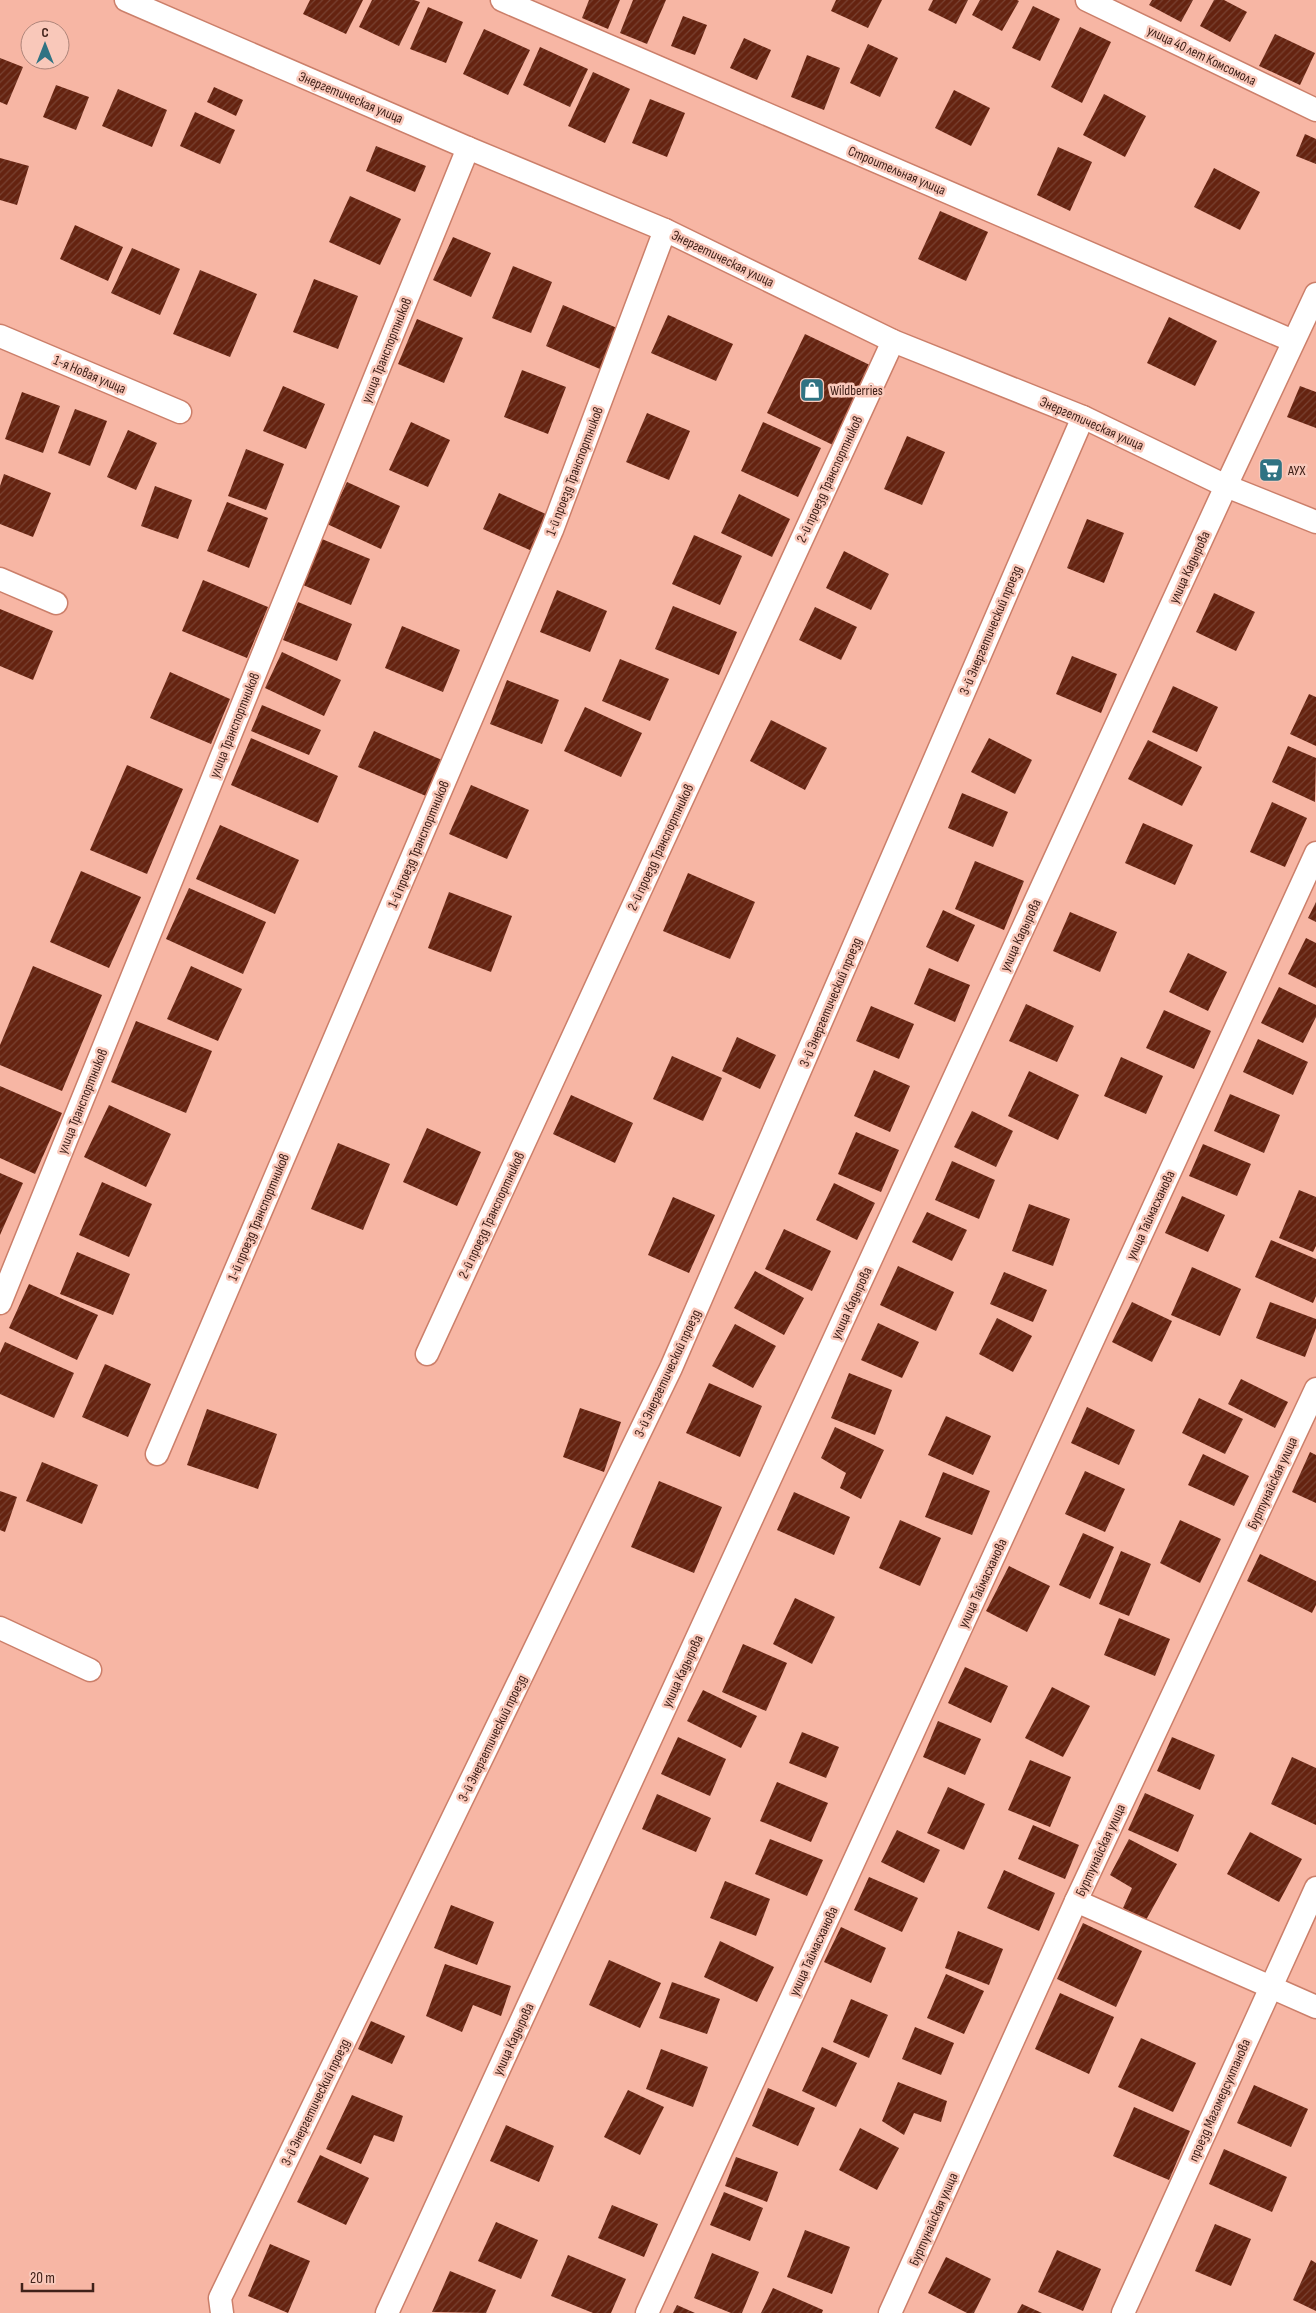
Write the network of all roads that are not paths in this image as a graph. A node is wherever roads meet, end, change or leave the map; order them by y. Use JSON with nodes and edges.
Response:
{"nodes":[{"id":1,"x":126,"y":0,"type":"edge"},
{"id":2,"x":502,"y":0,"type":"edge"},
{"id":3,"x":1087,"y":0,"type":"edge"},
{"id":4,"x":1316,"y":110,"type":"edge"},
{"id":5,"x":468,"y":148,"type":"junction"},
{"id":6,"x":665,"y":230,"type":"junction"},
{"id":7,"x":1316,"y":294,"type":"edge"},
{"id":8,"x":0,"y":336,"type":"edge"},
{"id":9,"x":893,"y":341,"type":"junction"},
{"id":10,"x":1292,"y":341,"type":"junction"},
{"id":11,"x":180,"y":412,"type":"dead end"},
{"id":12,"x":1082,"y":417,"type":"junction"},
{"id":13,"x":1226,"y":486,"type":"junction"},
{"id":14,"x":1316,"y":522,"type":"edge"},
{"id":15,"x":0,"y":579,"type":"edge"},
{"id":16,"x":56,"y":602,"type":"dead end"},
{"id":17,"x":1316,"y":853,"type":"edge"},
{"id":18,"x":0,"y":1303,"type":"edge"},
{"id":19,"x":427,"y":1354,"type":"dead end"},
{"id":20,"x":1316,"y":1389,"type":"edge"},
{"id":21,"x":157,"y":1454,"type":"dead end"},
{"id":22,"x":0,"y":1628,"type":"edge"},
{"id":23,"x":90,"y":1670,"type":"dead end"},
{"id":24,"x":1316,"y":1888,"type":"edge"},
{"id":25,"x":1076,"y":1901,"type":"junction"},
{"id":26,"x":1270,"y":1986,"type":"junction"},
{"id":27,"x":1316,"y":2006,"type":"edge"},
{"id":28,"x":222,"y":2313,"type":"edge"},
{"id":29,"x":387,"y":2313,"type":"edge"},
{"id":30,"x":647,"y":2313,"type":"edge"},
{"id":31,"x":890,"y":2313,"type":"edge"},
{"id":32,"x":1123,"y":2313,"type":"edge"}],
"edges":[{"from":1,"to":5,"type":"street","name":"Энергетическая улица"},
{"from":2,"to":10,"type":"street","name":"Строительная улица"},
{"from":3,"to":4,"type":"street","name":"улица 40 лет Комсомола"},
{"from":5,"to":6,"type":"street","name":"Энергетическая улица"},
{"from":5,"to":18,"type":"street","name":"улица Транспортников"},
{"from":6,"to":9,"type":"street","name":"Энергетическая улица"},
{"from":6,"to":21,"type":"street","name":"1-й проезд Транспортников"},
{"from":7,"to":10,"type":"street","name":"улица Кадырова"},
{"from":8,"to":11,"type":"street","name":"1-я Новая улица"},
{"from":9,"to":12,"type":"street","name":"Энергетическая улица"},
{"from":9,"to":19,"type":"street","name":"2-й проезд Транспортников"},
{"from":10,"to":13,"type":"street","name":"улица Кадырова"},
{"from":12,"to":13,"type":"street","name":"Энергетическая улица"},
{"from":12,"to":28,"type":"street","name":"3-й Энергетический проезд"},
{"from":13,"to":14,"type":"street","name":"Энергетическая улица"},
{"from":13,"to":29,"type":"street","name":"улица Кадырова"},
{"from":15,"to":16,"type":"street"},
{"from":17,"to":30,"type":"street","name":"улица Таймасханова"},
{"from":20,"to":25,"type":"street","name":"Буртунайская улица"},
{"from":22,"to":23,"type":"street"},
{"from":24,"to":26,"type":"street","name":"проезд Магомедсултанова"},
{"from":25,"to":26,"type":"street"},
{"from":25,"to":31,"type":"street","name":"Буртунайская улица"},
{"from":26,"to":27,"type":"street"},
{"from":26,"to":32,"type":"street","name":"проезд Магомедсултанова"}]}
